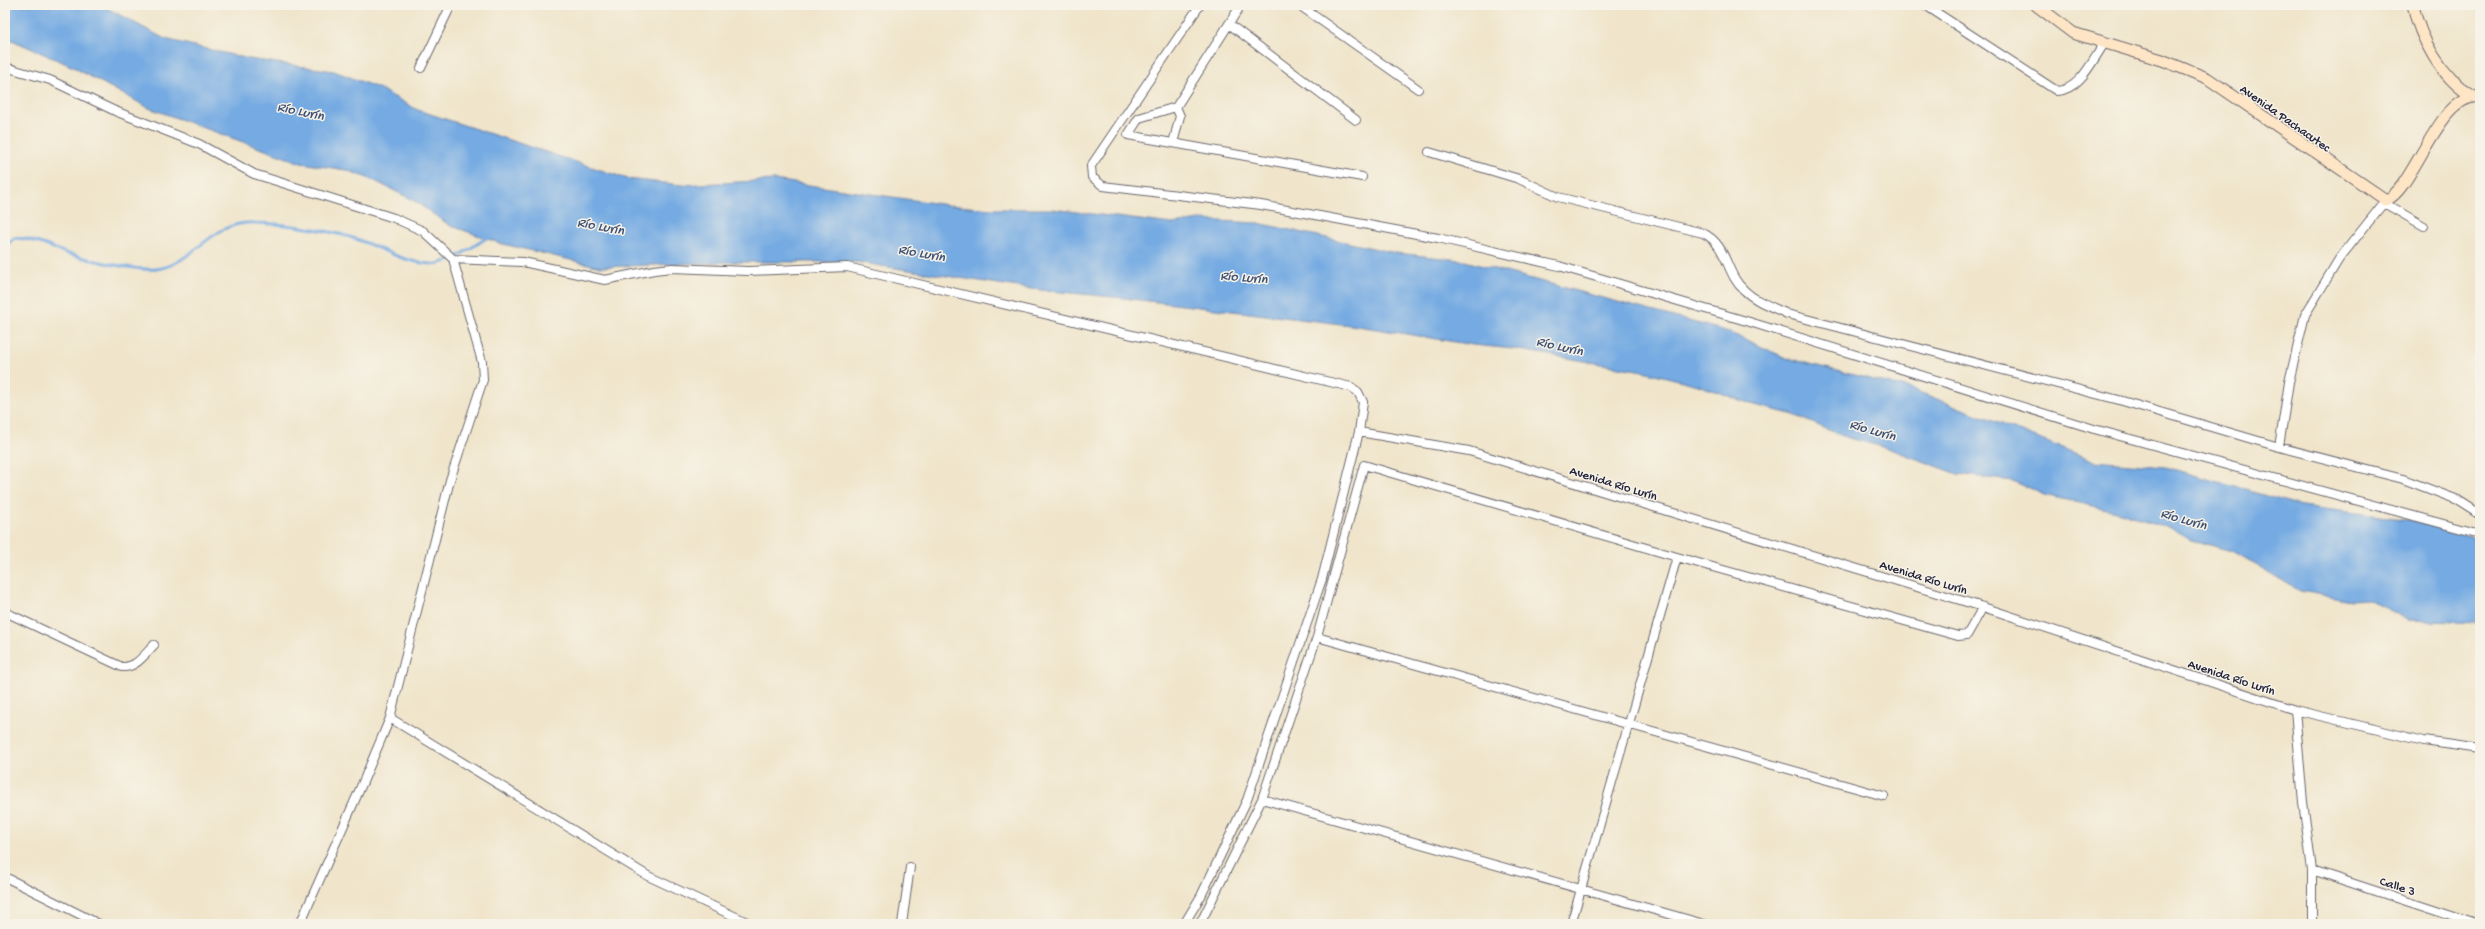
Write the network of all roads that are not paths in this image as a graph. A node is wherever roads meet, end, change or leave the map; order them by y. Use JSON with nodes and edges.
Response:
{"nodes":[{"id":1,"x":451,"y":5,"type":"edge"},
{"id":2,"x":1200,"y":5,"type":"edge"},
{"id":3,"x":1241,"y":5,"type":"edge"},
{"id":4,"x":1299,"y":5,"type":"edge"},
{"id":5,"x":1925,"y":5,"type":"edge"},
{"id":6,"x":2036,"y":5,"type":"edge"},
{"id":7,"x":2415,"y":7,"type":"edge"},
{"id":8,"x":1229,"y":24,"type":"junction"},
{"id":9,"x":2104,"y":44,"type":"junction"},
{"id":10,"x":5,"y":67,"type":"edge"},
{"id":11,"x":421,"y":68,"type":"dead end"},
{"id":12,"x":1418,"y":89,"type":"dead end"},
{"id":13,"x":2477,"y":95,"type":"edge"},
{"id":14,"x":1176,"y":107,"type":"junction"},
{"id":15,"x":1356,"y":120,"type":"dead end"},
{"id":16,"x":1173,"y":143,"type":"junction"},
{"id":17,"x":1429,"y":152,"type":"dead end"},
{"id":18,"x":1362,"y":177,"type":"dead end"},
{"id":19,"x":2385,"y":201,"type":"junction"},
{"id":20,"x":2424,"y":226,"type":"dead end"},
{"id":21,"x":453,"y":259,"type":"junction"},
{"id":22,"x":1359,"y":432,"type":"junction"},
{"id":23,"x":2279,"y":446,"type":"junction"},
{"id":24,"x":2480,"y":514,"type":"edge"},
{"id":25,"x":2480,"y":534,"type":"edge"},
{"id":26,"x":1677,"y":557,"type":"junction"},
{"id":27,"x":1983,"y":607,"type":"junction"},
{"id":28,"x":5,"y":612,"type":"edge"},
{"id":29,"x":1317,"y":638,"type":"junction"},
{"id":30,"x":154,"y":645,"type":"dead end"},
{"id":31,"x":2295,"y":710,"type":"junction"},
{"id":32,"x":390,"y":718,"type":"junction"},
{"id":33,"x":1629,"y":724,"type":"junction"},
{"id":34,"x":2480,"y":749,"type":"edge"},
{"id":35,"x":1884,"y":796,"type":"dead end"},
{"id":36,"x":1262,"y":799,"type":"junction"},
{"id":37,"x":910,"y":868,"type":"dead end"},
{"id":38,"x":2312,"y":870,"type":"junction"},
{"id":39,"x":5,"y":877,"type":"edge"},
{"id":40,"x":1581,"y":888,"type":"junction"},
{"id":41,"x":98,"y":924,"type":"edge"},
{"id":42,"x":300,"y":924,"type":"edge"},
{"id":43,"x":751,"y":924,"type":"edge"},
{"id":44,"x":902,"y":924,"type":"edge"},
{"id":45,"x":1184,"y":924,"type":"edge"},
{"id":46,"x":1200,"y":924,"type":"edge"},
{"id":47,"x":1571,"y":924,"type":"edge"},
{"id":48,"x":1704,"y":924,"type":"edge"},
{"id":49,"x":2312,"y":924,"type":"edge"},
{"id":50,"x":2476,"y":924,"type":"edge"}],
"edges":[{"from":1,"to":11,"type":"street"},
{"from":2,"to":25,"type":"street"},
{"from":3,"to":8,"type":"street"},
{"from":4,"to":12,"type":"street"},
{"from":5,"to":9,"type":"street"},
{"from":6,"to":9,"type":"main road","name":"Avenida Pachacutec"},
{"from":7,"to":13,"type":"main road"},
{"from":8,"to":14,"type":"street"},
{"from":8,"to":15,"type":"street"},
{"from":9,"to":19,"type":"main road","name":"Avenida Pachacutec"},
{"from":10,"to":21,"type":"street"},
{"from":13,"to":19,"type":"main road"},
{"from":14,"to":16,"type":"street"},
{"from":14,"to":16,"type":"street"},
{"from":16,"to":18,"type":"street"},
{"from":17,"to":23,"type":"street"},
{"from":19,"to":20,"type":"street"},
{"from":19,"to":23,"type":"street"},
{"from":21,"to":22,"type":"street"},
{"from":21,"to":32,"type":"street"},
{"from":22,"to":27,"type":"street","name":"Avenida Río Lurín"},
{"from":22,"to":45,"type":"street"},
{"from":23,"to":24,"type":"street"},
{"from":26,"to":27,"type":"street"},
{"from":26,"to":29,"type":"street"},
{"from":26,"to":33,"type":"street"},
{"from":27,"to":31,"type":"street","name":"Avenida Río Lurín"},
{"from":28,"to":30,"type":"street"},
{"from":29,"to":33,"type":"street"},
{"from":29,"to":36,"type":"street"},
{"from":31,"to":34,"type":"street","name":"Avenida Río Lurín"},
{"from":31,"to":38,"type":"street"},
{"from":32,"to":42,"type":"street"},
{"from":32,"to":43,"type":"street"},
{"from":33,"to":35,"type":"street"},
{"from":33,"to":40,"type":"street"},
{"from":36,"to":40,"type":"street"},
{"from":36,"to":46,"type":"street"},
{"from":37,"to":44,"type":"street"},
{"from":38,"to":49,"type":"street"},
{"from":38,"to":50,"type":"street","name":"Calle 3"},
{"from":39,"to":41,"type":"street"},
{"from":40,"to":47,"type":"street"},
{"from":40,"to":48,"type":"street"}]}
